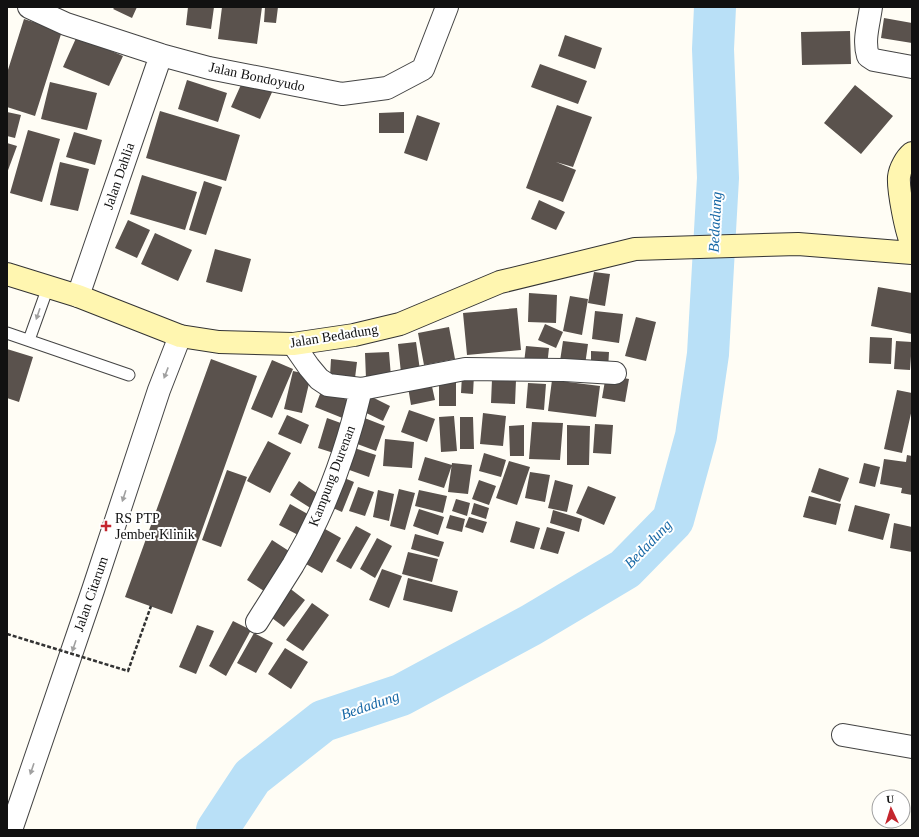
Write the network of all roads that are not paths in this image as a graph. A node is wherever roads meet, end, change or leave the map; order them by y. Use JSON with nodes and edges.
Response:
{"nodes":[{"id":1,"x":30,"y":7,"type":"edge"},
{"id":2,"x":447,"y":7,"type":"edge"},
{"id":3,"x":872,"y":7,"type":"edge"},
{"id":4,"x":161,"y":55,"type":"junction"},
{"id":5,"x":912,"y":67,"type":"edge"},
{"id":6,"x":912,"y":153,"type":"edge"},
{"id":7,"x":912,"y":244,"type":"edge"},
{"id":8,"x":912,"y":253,"type":"edge"},
{"id":9,"x":7,"y":274,"type":"edge"},
{"id":10,"x":48,"y":287,"type":"junction"},
{"id":11,"x":78,"y":296,"type":"junction"},
{"id":12,"x":7,"y":333,"type":"edge"},
{"id":13,"x":180,"y":336,"type":"junction"},
{"id":14,"x":29,"y":340,"type":"junction"},
{"id":15,"x":293,"y":344,"type":"junction"},
{"id":16,"x":615,"y":374,"type":"dead end"},
{"id":17,"x":129,"y":375,"type":"dead end"},
{"id":18,"x":361,"y":389,"type":"junction"},
{"id":19,"x":257,"y":622,"type":"dead end"},
{"id":20,"x":843,"y":735,"type":"dead end"},
{"id":21,"x":912,"y":747,"type":"edge"},
{"id":22,"x":11,"y":830,"type":"edge"}],
"edges":[{"from":1,"to":4,"type":"street","name":"Jalan Bondoyudo"},
{"from":2,"to":4,"type":"street","name":"Jalan Bondoyudo"},
{"from":3,"to":5,"type":"street"},
{"from":4,"to":11,"type":"street","name":"Jalan Dahlia"},
{"from":6,"to":7,"type":"main road"},
{"from":8,"to":15,"type":"main road","name":"Jalan Bedadung"},
{"from":9,"to":10,"type":"main road","name":"Jalan Bedadung"},
{"from":10,"to":11,"type":"main road","name":"Jalan Bedadung"},
{"from":10,"to":14,"type":"lane","one_way":true},
{"from":11,"to":13,"type":"main road","name":"Jalan Bedadung"},
{"from":12,"to":14,"type":"lane"},
{"from":13,"to":15,"type":"main road","name":"Jalan Bedadung"},
{"from":13,"to":22,"type":"street","name":"Jalan Citarum","one_way":true},
{"from":14,"to":17,"type":"lane"},
{"from":15,"to":18,"type":"street"},
{"from":16,"to":18,"type":"street"},
{"from":18,"to":19,"type":"street","name":"Kampung Durenan"},
{"from":20,"to":21,"type":"street"}]}
